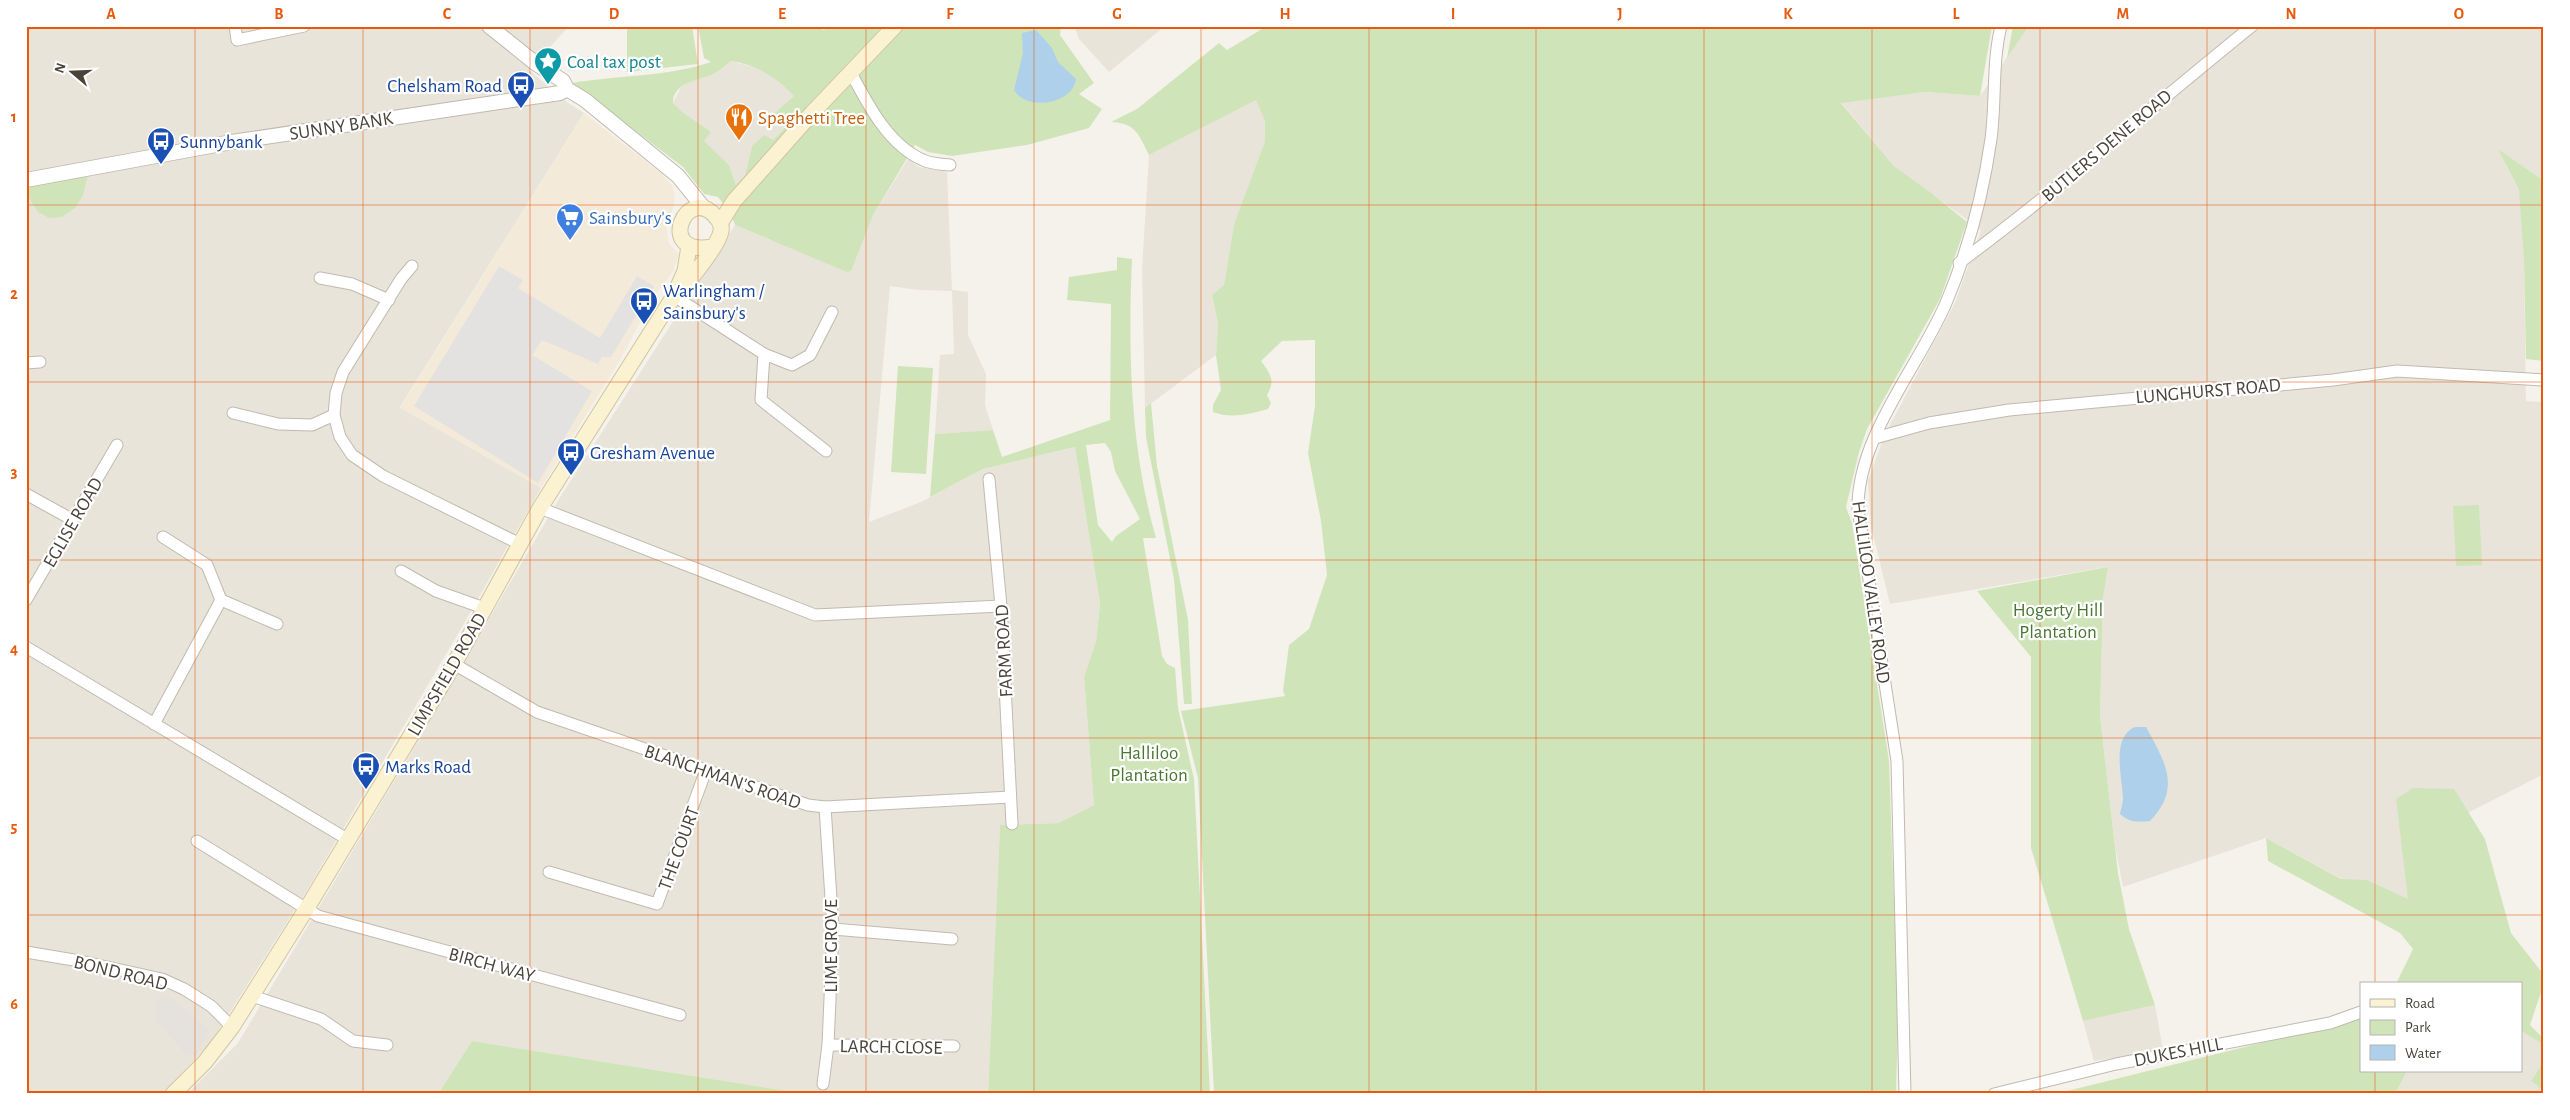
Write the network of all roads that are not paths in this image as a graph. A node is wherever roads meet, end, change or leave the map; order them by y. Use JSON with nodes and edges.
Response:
{"nodes":[{"id":1,"x":235,"y":26,"type":"edge"},
{"id":2,"x":304,"y":26,"type":"edge"},
{"id":3,"x":490,"y":26,"type":"edge"},
{"id":4,"x":895,"y":26,"type":"edge"},
{"id":5,"x":2001,"y":26,"type":"edge"},
{"id":6,"x":2252,"y":26,"type":"edge"},
{"id":7,"x":850,"y":71,"type":"junction"},
{"id":8,"x":567,"y":89,"type":"junction"},
{"id":9,"x":950,"y":165,"type":"dead end"},
{"id":10,"x":26,"y":180,"type":"edge"},
{"id":11,"x":688,"y":190,"type":"junction"},
{"id":12,"x":687,"y":212,"type":"junction"},
{"id":13,"x":711,"y":213,"type":"junction"},
{"id":14,"x":689,"y":246,"type":"junction"},
{"id":15,"x":712,"y":247,"type":"junction"},
{"id":16,"x":1960,"y":263,"type":"junction"},
{"id":17,"x":412,"y":266,"type":"dead end"},
{"id":18,"x":320,"y":278,"type":"dead end"},
{"id":19,"x":674,"y":296,"type":"junction"},
{"id":20,"x":389,"y":300,"type":"junction"},
{"id":21,"x":832,"y":312,"type":"dead end"},
{"id":22,"x":764,"y":354,"type":"junction"},
{"id":23,"x":40,"y":362,"type":"dead end"},
{"id":24,"x":26,"y":363,"type":"edge"},
{"id":25,"x":2544,"y":380,"type":"edge"},
{"id":26,"x":233,"y":413,"type":"dead end"},
{"id":27,"x":334,"y":415,"type":"junction"},
{"id":28,"x":1875,"y":438,"type":"junction"},
{"id":29,"x":117,"y":445,"type":"dead end"},
{"id":30,"x":826,"y":451,"type":"dead end"},
{"id":31,"x":989,"y":479,"type":"dead end"},
{"id":32,"x":26,"y":494,"type":"edge"},
{"id":33,"x":540,"y":508,"type":"junction"},
{"id":34,"x":73,"y":520,"type":"junction"},
{"id":35,"x":163,"y":537,"type":"dead end"},
{"id":36,"x":520,"y":544,"type":"junction"},
{"id":37,"x":401,"y":571,"type":"dead end"},
{"id":38,"x":26,"y":600,"type":"edge"},
{"id":39,"x":221,"y":600,"type":"junction"},
{"id":40,"x":1001,"y":606,"type":"junction"},
{"id":41,"x":484,"y":608,"type":"junction"},
{"id":42,"x":277,"y":624,"type":"dead end"},
{"id":43,"x":26,"y":647,"type":"edge"},
{"id":44,"x":454,"y":664,"type":"junction"},
{"id":45,"x":154,"y":724,"type":"junction"},
{"id":46,"x":706,"y":770,"type":"junction"},
{"id":47,"x":1010,"y":797,"type":"junction"},
{"id":48,"x":825,"y":807,"type":"junction"},
{"id":49,"x":1012,"y":824,"type":"dead end"},
{"id":50,"x":347,"y":840,"type":"junction"},
{"id":51,"x":197,"y":841,"type":"dead end"},
{"id":52,"x":548,"y":872,"type":"dead end"},
{"id":53,"x":307,"y":908,"type":"junction"},
{"id":54,"x":833,"y":929,"type":"junction"},
{"id":55,"x":952,"y":939,"type":"dead end"},
{"id":56,"x":26,"y":952,"type":"edge"},
{"id":57,"x":252,"y":996,"type":"junction"},
{"id":58,"x":2360,"y":1012,"type":"edge"},
{"id":59,"x":680,"y":1015,"type":"dead end"},
{"id":60,"x":232,"y":1026,"type":"junction"},
{"id":61,"x":387,"y":1045,"type":"dead end"},
{"id":62,"x":828,"y":1045,"type":"junction"},
{"id":63,"x":954,"y":1046,"type":"dead end"},
{"id":64,"x":823,"y":1084,"type":"dead end"},
{"id":65,"x":173,"y":1094,"type":"edge"},
{"id":66,"x":1905,"y":1094,"type":"edge"},
{"id":67,"x":1994,"y":1094,"type":"edge"}],
"edges":[{"from":1,"to":2,"type":"street"},
{"from":3,"to":8,"type":"street"},
{"from":4,"to":7,"type":"main road"},
{"from":5,"to":16,"type":"street","name":"HALLILOO VALLEY ROAD"},
{"from":6,"to":16,"type":"street","name":"BUTLERS DENE ROAD"},
{"from":7,"to":9,"type":"street"},
{"from":7,"to":13,"type":"main road"},
{"from":8,"to":10,"type":"street","name":"SUNNY BANK"},
{"from":8,"to":11,"type":"street"},
{"from":11,"to":12,"type":"street"},
{"from":11,"to":13,"type":"street"},
{"from":12,"to":13,"type":"main road"},
{"from":12,"to":14,"type":"main road"},
{"from":13,"to":15,"type":"main road"},
{"from":14,"to":15,"type":"main road"},
{"from":14,"to":19,"type":"main road","name":"LIMPSFIELD ROAD"},
{"from":15,"to":19,"type":"main road","name":"LIMPSFIELD ROAD"},
{"from":16,"to":28,"type":"street","name":"HALLILOO VALLEY ROAD"},
{"from":17,"to":20,"type":"street"},
{"from":18,"to":20,"type":"street"},
{"from":19,"to":22,"type":"street"},
{"from":19,"to":33,"type":"main road","name":"LIMPSFIELD ROAD"},
{"from":20,"to":27,"type":"street"},
{"from":21,"to":22,"type":"street"},
{"from":22,"to":30,"type":"street"},
{"from":23,"to":24,"type":"street"},
{"from":25,"to":28,"type":"street","name":"LUNGHURST ROAD"},
{"from":26,"to":27,"type":"street"},
{"from":27,"to":36,"type":"street"},
{"from":28,"to":66,"type":"street","name":"HALLILOO VALLEY ROAD"},
{"from":29,"to":34,"type":"street","name":"EGLISE ROAD"},
{"from":31,"to":40,"type":"street","name":"FARM ROAD"},
{"from":32,"to":34,"type":"street"},
{"from":33,"to":36,"type":"main road","name":"LIMPSFIELD ROAD"},
{"from":33,"to":40,"type":"street"},
{"from":34,"to":38,"type":"street","name":"EGLISE ROAD"},
{"from":35,"to":39,"type":"street"},
{"from":36,"to":41,"type":"main road","name":"LIMPSFIELD ROAD"},
{"from":37,"to":41,"type":"street"},
{"from":39,"to":42,"type":"street"},
{"from":39,"to":45,"type":"street"},
{"from":40,"to":47,"type":"street","name":"FARM ROAD"},
{"from":41,"to":44,"type":"main road","name":"LIMPSFIELD ROAD"},
{"from":43,"to":45,"type":"street"},
{"from":44,"to":46,"type":"street","name":"BLANCHMAN'S ROAD"},
{"from":44,"to":50,"type":"main road","name":"LIMPSFIELD ROAD"},
{"from":45,"to":50,"type":"street"},
{"from":46,"to":48,"type":"street","name":"BLANCHMAN'S ROAD"},
{"from":46,"to":52,"type":"street","name":"THE COURT"},
{"from":47,"to":48,"type":"street","name":"BLANCHMAN'S ROAD"},
{"from":47,"to":49,"type":"street","name":"FARM ROAD"},
{"from":48,"to":54,"type":"street","name":"LIME GROVE"},
{"from":50,"to":53,"type":"main road","name":"LIMPSFIELD ROAD"},
{"from":51,"to":53,"type":"street","name":"BIRCH WAY"},
{"from":53,"to":57,"type":"main road","name":"LIMPSFIELD ROAD"},
{"from":53,"to":59,"type":"street","name":"BIRCH WAY"},
{"from":54,"to":55,"type":"street"},
{"from":54,"to":62,"type":"street","name":"LIME GROVE"},
{"from":56,"to":60,"type":"street","name":"BOND ROAD"},
{"from":57,"to":60,"type":"main road","name":"LIMPSFIELD ROAD"},
{"from":57,"to":61,"type":"street"},
{"from":58,"to":67,"type":"street","name":"DUKES HILL"},
{"from":60,"to":65,"type":"main road","name":"LIMPSFIELD ROAD"},
{"from":62,"to":63,"type":"street","name":"LARCH CLOSE"},
{"from":62,"to":64,"type":"street","name":"LIME GROVE"}]}
